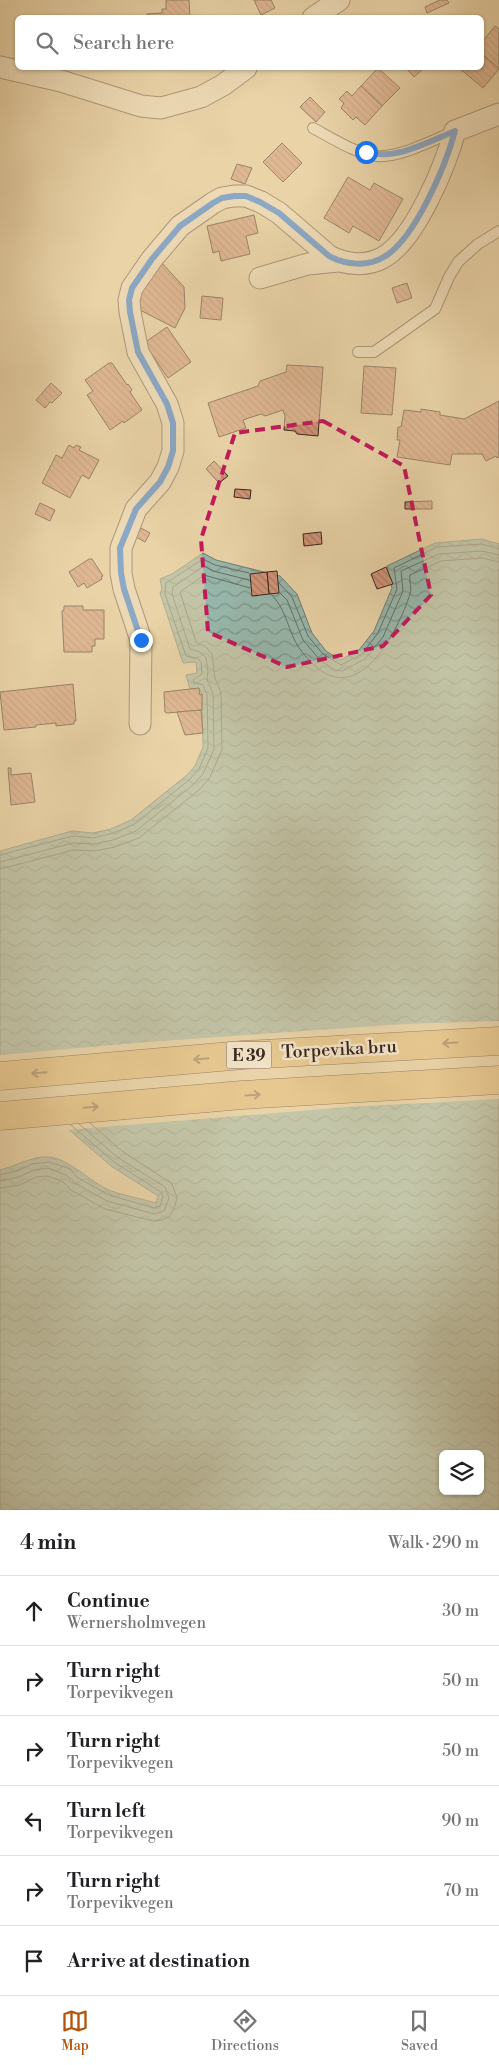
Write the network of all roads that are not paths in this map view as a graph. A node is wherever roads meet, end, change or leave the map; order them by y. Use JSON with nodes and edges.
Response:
{"nodes":[{"id":1,"x":339,"y":0,"type":"edge"},
{"id":2,"x":317,"y":15,"type":"edge"},
{"id":3,"x":0,"y":67,"type":"edge"},
{"id":4,"x":243,"y":70,"type":"edge"},
{"id":5,"x":499,"y":114,"type":"edge"},
{"id":6,"x":313,"y":128,"type":"dead end"},
{"id":7,"x":455,"y":131,"type":"junction"},
{"id":8,"x":499,"y":231,"type":"edge"},
{"id":9,"x":338,"y":261,"type":"junction"},
{"id":10,"x":260,"y":278,"type":"dead end"},
{"id":11,"x":358,"y":352,"type":"dead end"},
{"id":12,"x":140,"y":724,"type":"dead end"},
{"id":13,"x":499,"y":1041,"type":"edge"},
{"id":14,"x":0,"y":1076,"type":"edge"},
{"id":15,"x":499,"y":1080,"type":"edge"},
{"id":16,"x":4,"y":1115,"type":"edge"}],
"edges":[{"from":1,"to":2,"type":"street"},
{"from":3,"to":4,"type":"street"},
{"from":5,"to":7,"type":"street"},
{"from":6,"to":7,"type":"lane"},
{"from":7,"to":9,"type":"street"},
{"from":8,"to":11,"type":"lane"},
{"from":9,"to":10,"type":"street"},
{"from":9,"to":12,"type":"street"},
{"from":13,"to":14,"type":"highway","name":"Torpevika bru","number":"E 39","one_way":true},
{"from":16,"to":15,"type":"highway","number":"E 39","one_way":true}]}
